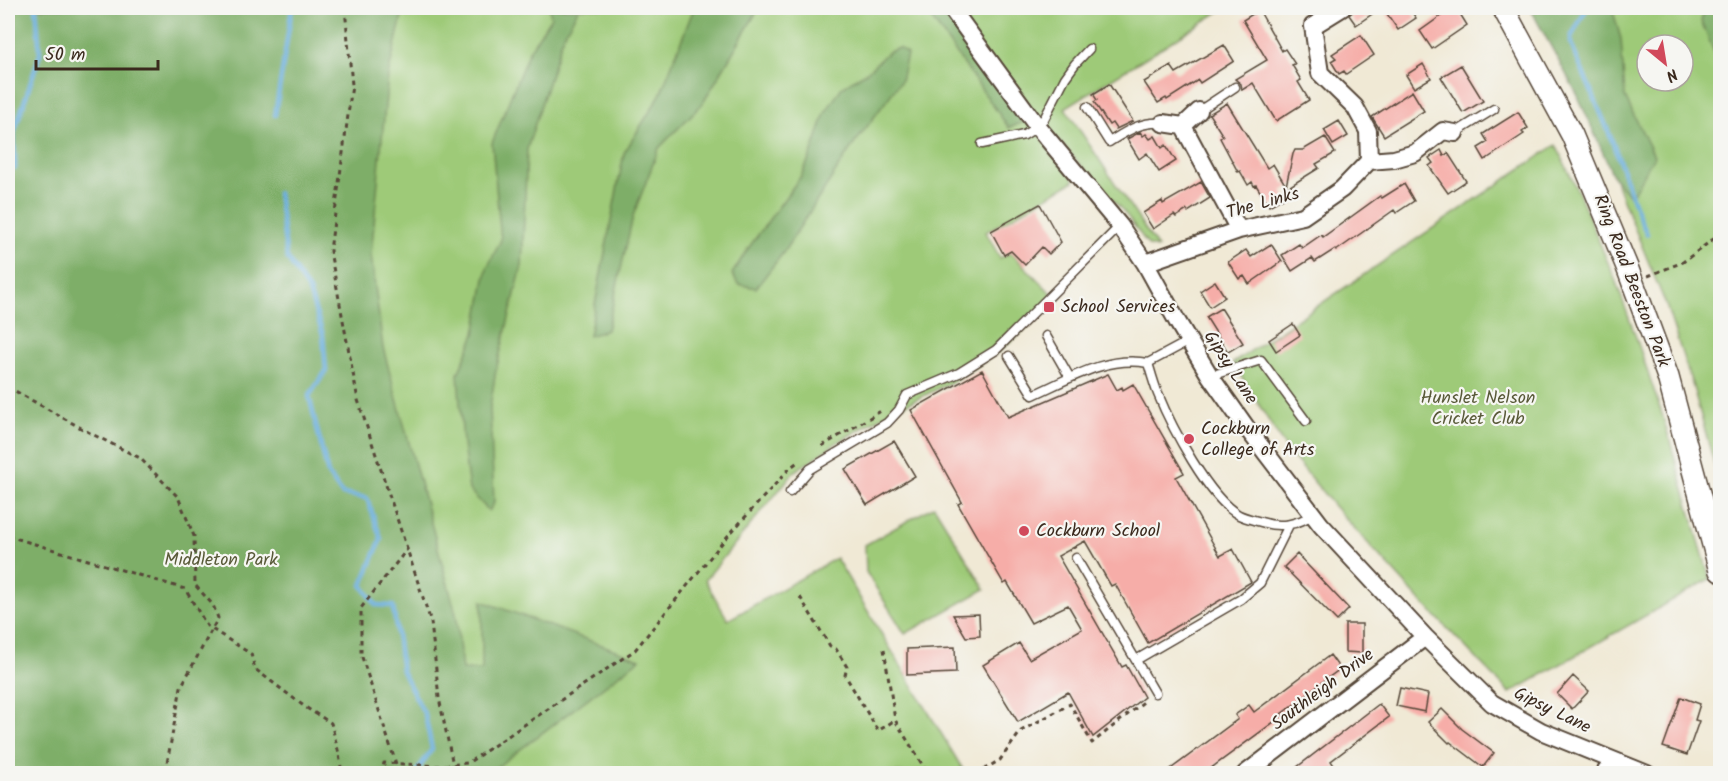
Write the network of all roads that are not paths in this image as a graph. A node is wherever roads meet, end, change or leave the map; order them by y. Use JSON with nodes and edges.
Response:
{"nodes":[{"id":1,"x":951,"y":8,"type":"edge"},
{"id":2,"x":1342,"y":8,"type":"edge"},
{"id":3,"x":1503,"y":8,"type":"edge"},
{"id":4,"x":1089,"y":49,"type":"dead end"},
{"id":5,"x":1235,"y":87,"type":"dead end"},
{"id":6,"x":1087,"y":107,"type":"dead end"},
{"id":7,"x":1494,"y":109,"type":"dead end"},
{"id":8,"x":1199,"y":111,"type":"joint"},
{"id":9,"x":1163,"y":123,"type":"joint"},
{"id":10,"x":1036,"y":124,"type":"junction"},
{"id":11,"x":1183,"y":126,"type":"junction"},
{"id":12,"x":1445,"y":128,"type":"joint"},
{"id":13,"x":982,"y":144,"type":"dead end"},
{"id":14,"x":1369,"y":161,"type":"junction"},
{"id":15,"x":1120,"y":226,"type":"junction"},
{"id":16,"x":1239,"y":230,"type":"junction"},
{"id":17,"x":1145,"y":263,"type":"junction"},
{"id":18,"x":1046,"y":336,"type":"dead end"},
{"id":19,"x":1189,"y":341,"type":"junction"},
{"id":20,"x":1009,"y":356,"type":"dead end"},
{"id":21,"x":1148,"y":363,"type":"junction"},
{"id":22,"x":1210,"y":376,"type":"junction"},
{"id":23,"x":1070,"y":378,"type":"junction"},
{"id":24,"x":1306,"y":421,"type":"dead end"},
{"id":25,"x":790,"y":492,"type":"dead end"},
{"id":26,"x":1313,"y":514,"type":"junction"},
{"id":27,"x":1289,"y":525,"type":"junction"},
{"id":28,"x":1076,"y":558,"type":"dead end"},
{"id":29,"x":1720,"y":571,"type":"edge"},
{"id":30,"x":1425,"y":637,"type":"junction"},
{"id":31,"x":1136,"y":660,"type":"junction"},
{"id":32,"x":1155,"y":693,"type":"road end"},
{"id":33,"x":1609,"y":767,"type":"edge"},
{"id":34,"x":1245,"y":774,"type":"edge"},
{"id":35,"x":1647,"y":774,"type":"edge"}],
"edges":[{"from":1,"to":10,"type":"street","name":"Gipsy Lane"},
{"from":2,"to":14,"type":"street"},
{"from":3,"to":29,"type":"street","name":"Ring Road Beeston Park"},
{"from":4,"to":10,"type":"lane"},
{"from":5,"to":8,"type":"lane"},
{"from":6,"to":9,"type":"lane"},
{"from":7,"to":12,"type":"lane"},
{"from":8,"to":11,"type":"street"},
{"from":9,"to":11,"type":"street"},
{"from":10,"to":13,"type":"lane"},
{"from":10,"to":15,"type":"street","name":"Gipsy Lane"},
{"from":11,"to":16,"type":"street"},
{"from":12,"to":14,"type":"street"},
{"from":14,"to":16,"type":"street","name":"The Links"},
{"from":15,"to":17,"type":"street","name":"Gipsy Lane"},
{"from":15,"to":25,"type":"lane"},
{"from":16,"to":17,"type":"street","name":"The Links"},
{"from":17,"to":19,"type":"street","name":"Gipsy Lane"},
{"from":18,"to":23,"type":"lane"},
{"from":19,"to":21,"type":"lane"},
{"from":19,"to":22,"type":"street","name":"Gipsy Lane"},
{"from":20,"to":23,"type":"lane"},
{"from":21,"to":23,"type":"lane"},
{"from":21,"to":27,"type":"lane"},
{"from":22,"to":24,"type":"lane"},
{"from":22,"to":26,"type":"street","name":"Gipsy Lane"},
{"from":26,"to":27,"type":"lane"},
{"from":26,"to":30,"type":"street","name":"Gipsy Lane"},
{"from":27,"to":31,"type":"lane"},
{"from":28,"to":31,"type":"lane"},
{"from":30,"to":33,"type":"street","name":"Gipsy Lane"},
{"from":30,"to":34,"type":"street","name":"Southleigh Drive"},
{"from":31,"to":32,"type":"lane"},
{"from":33,"to":35,"type":"street","name":"Gipsy Lane"}]}
